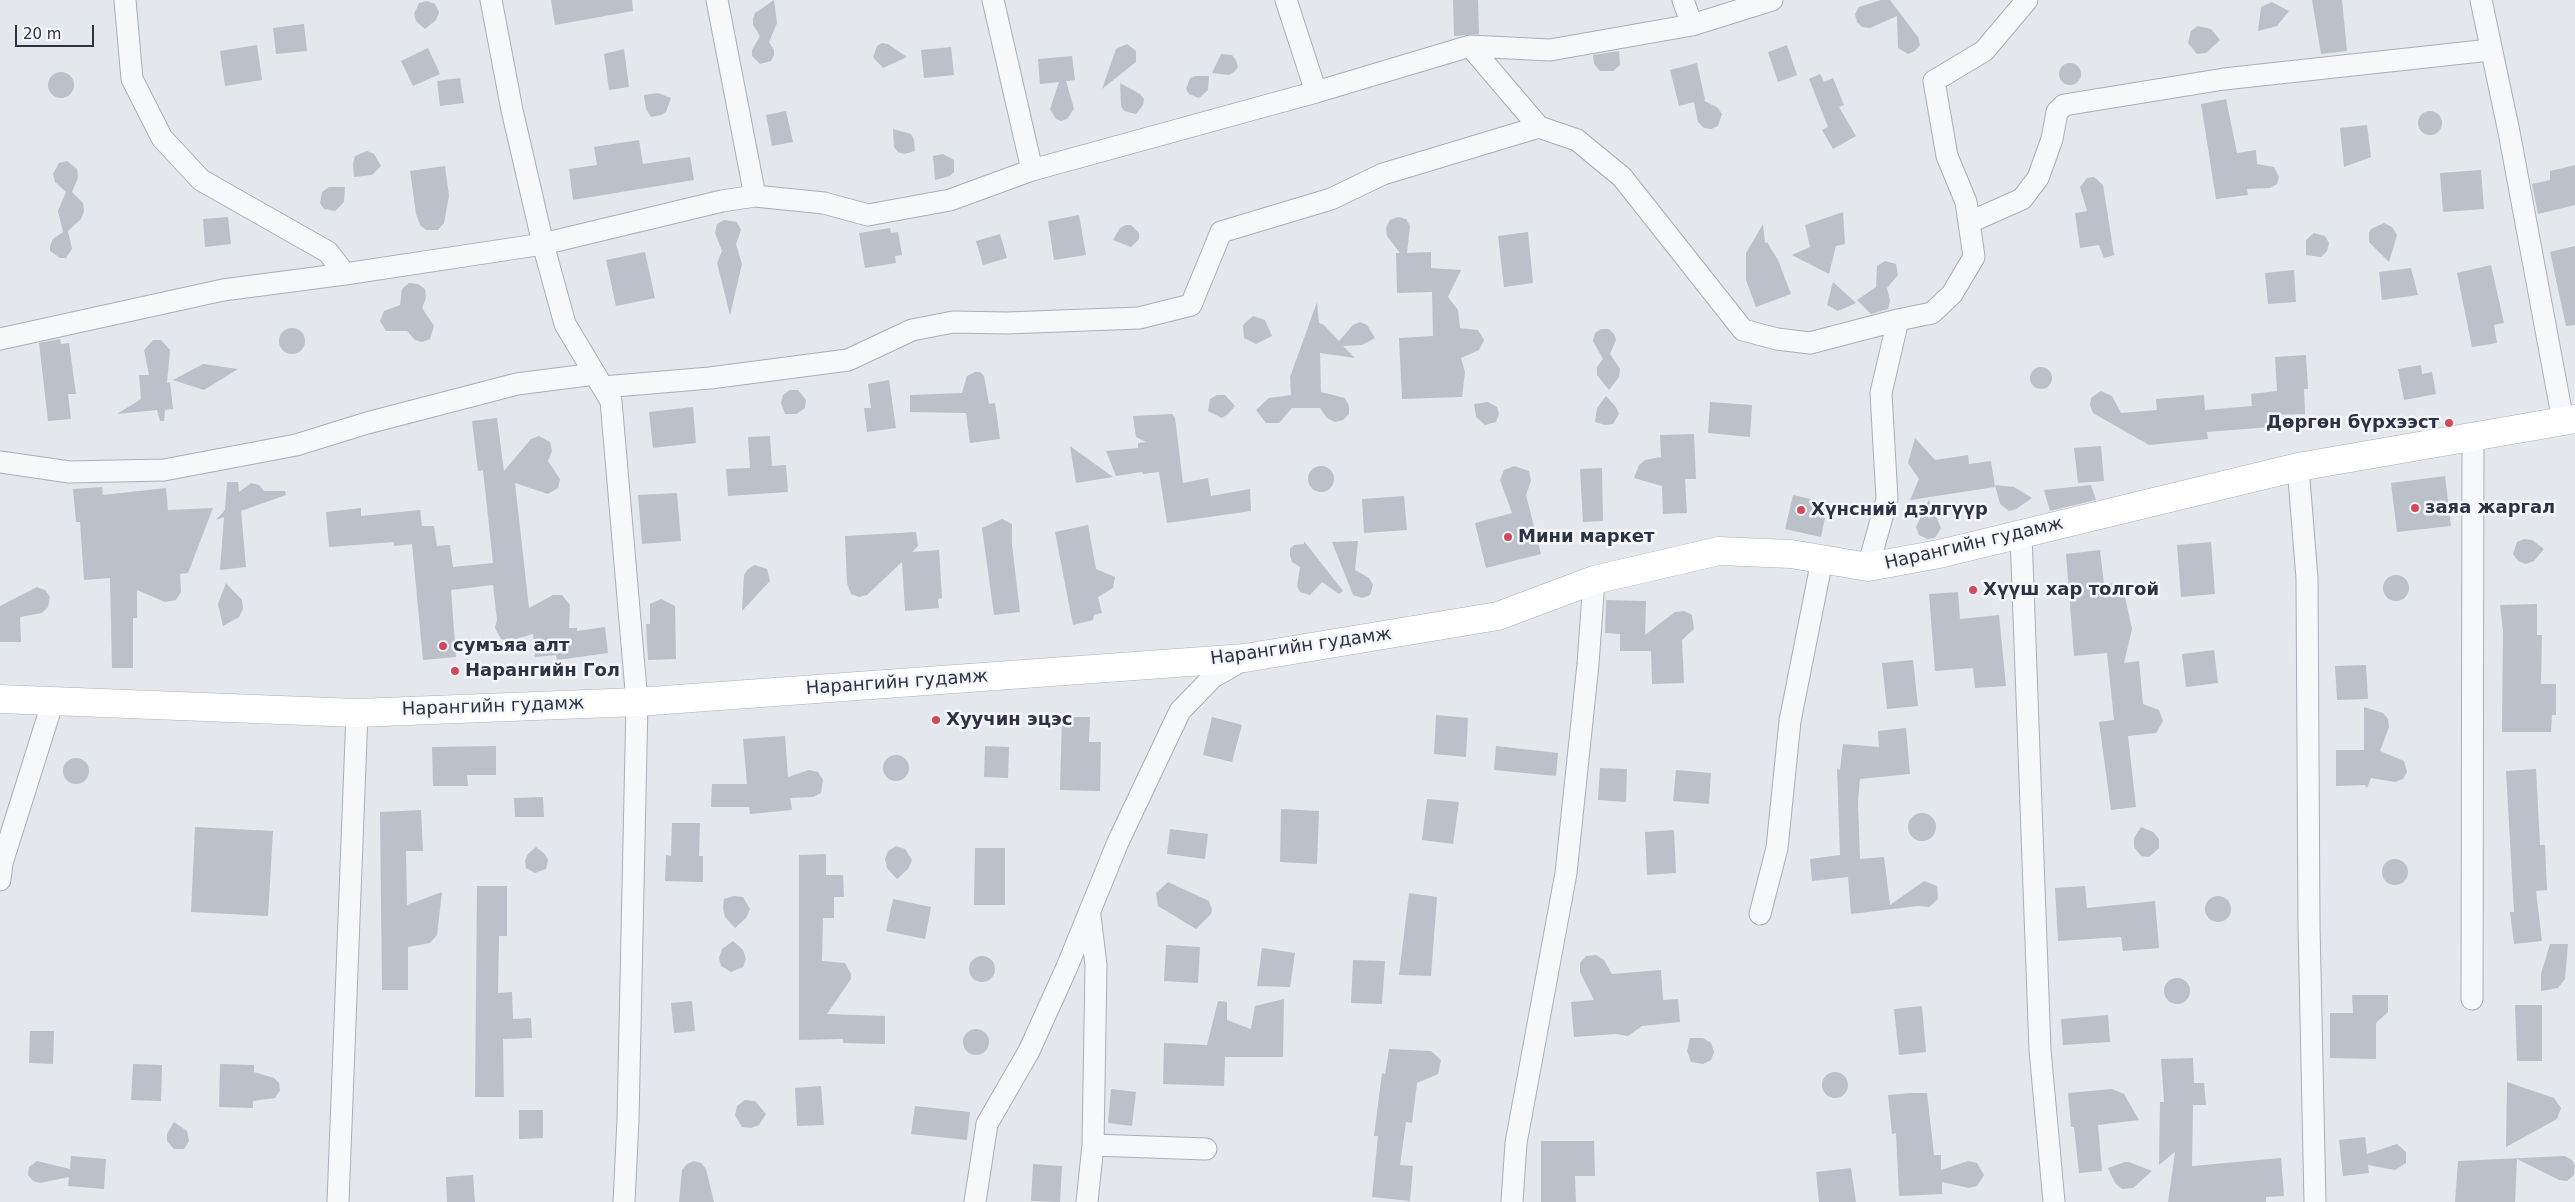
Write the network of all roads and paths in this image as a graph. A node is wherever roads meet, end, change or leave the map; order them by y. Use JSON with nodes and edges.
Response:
{"nodes":[{"id":1,"x":125,"y":0,"type":"edge"},
{"id":2,"x":491,"y":0,"type":"edge"},
{"id":3,"x":718,"y":0,"type":"edge"},
{"id":4,"x":993,"y":0,"type":"edge"},
{"id":5,"x":1286,"y":0,"type":"edge"},
{"id":6,"x":1683,"y":0,"type":"edge"},
{"id":7,"x":1772,"y":0,"type":"edge"},
{"id":8,"x":2027,"y":0,"type":"edge"},
{"id":9,"x":2481,"y":0,"type":"edge"},
{"id":10,"x":1692,"y":25,"type":"junction"},
{"id":11,"x":1470,"y":46,"type":"junction"},
{"id":12,"x":2490,"y":50,"type":"junction"},
{"id":13,"x":1316,"y":92,"type":"junction"},
{"id":14,"x":1539,"y":127,"type":"junction"},
{"id":15,"x":1032,"y":170,"type":"junction"},
{"id":16,"x":755,"y":196,"type":"junction"},
{"id":17,"x":1970,"y":222,"type":"junction"},
{"id":18,"x":543,"y":244,"type":"junction"},
{"id":19,"x":345,"y":274,"type":"junction"},
{"id":20,"x":1898,"y":320,"type":"junction"},
{"id":21,"x":0,"y":339,"type":"edge"},
{"id":22,"x":599,"y":381,"type":"junction"},
{"id":23,"x":2569,"y":420,"type":"edge"},
{"id":24,"x":2473,"y":435,"type":"junction"},
{"id":25,"x":0,"y":462,"type":"edge"},
{"id":26,"x":2298,"y":467,"type":"junction"},
{"id":27,"x":2021,"y":534,"type":"junction"},
{"id":28,"x":1822,"y":560,"type":"junction"},
{"id":29,"x":1868,"y":567,"type":"junction"},
{"id":30,"x":1594,"y":580,"type":"junction"},
{"id":31,"x":1245,"y":658,"type":"junction"},
{"id":32,"x":0,"y":699,"type":"edge"},
{"id":33,"x":53,"y":701,"type":"junction"},
{"id":34,"x":637,"y":702,"type":"junction"},
{"id":35,"x":357,"y":713,"type":"junction"},
{"id":36,"x":0,"y":880,"type":"edge"},
{"id":37,"x":1089,"y":913,"type":"junction"},
{"id":38,"x":1760,"y":914,"type":"dead end"},
{"id":39,"x":2472,"y":999,"type":"dead end"},
{"id":40,"x":1093,"y":1145,"type":"junction"},
{"id":41,"x":1206,"y":1149,"type":"dead end"},
{"id":42,"x":338,"y":1202,"type":"edge"},
{"id":43,"x":624,"y":1202,"type":"edge"},
{"id":44,"x":975,"y":1202,"type":"edge"},
{"id":45,"x":1087,"y":1202,"type":"edge"},
{"id":46,"x":1512,"y":1202,"type":"edge"},
{"id":47,"x":2054,"y":1202,"type":"edge"},
{"id":48,"x":2315,"y":1202,"type":"edge"}],
"edges":[{"from":1,"to":19,"type":"street"},
{"from":2,"to":18,"type":"street"},
{"from":3,"to":16,"type":"street"},
{"from":4,"to":15,"type":"street"},
{"from":5,"to":13,"type":"street"},
{"from":6,"to":10,"type":"street"},
{"from":7,"to":10,"type":"street"},
{"from":8,"to":17,"type":"street"},
{"from":9,"to":12,"type":"street"},
{"from":10,"to":11,"type":"street"},
{"from":11,"to":13,"type":"street"},
{"from":11,"to":14,"type":"street"},
{"from":12,"to":17,"type":"street"},
{"from":12,"to":23,"type":"street"},
{"from":13,"to":15,"type":"street"},
{"from":14,"to":20,"type":"street"},
{"from":14,"to":22,"type":"street"},
{"from":15,"to":16,"type":"street"},
{"from":16,"to":18,"type":"street"},
{"from":17,"to":20,"type":"street"},
{"from":18,"to":19,"type":"street"},
{"from":18,"to":22,"type":"street"},
{"from":19,"to":21,"type":"street"},
{"from":20,"to":29,"type":"street"},
{"from":22,"to":25,"type":"street"},
{"from":22,"to":34,"type":"street"},
{"from":23,"to":24,"type":"main road","name":"Нарангийн гудамж"},
{"from":24,"to":26,"type":"main road","name":"Нарангийн гудамж"},
{"from":24,"to":39,"type":"street"},
{"from":26,"to":27,"type":"main road","name":"Нарангийн гудамж"},
{"from":26,"to":48,"type":"street"},
{"from":27,"to":29,"type":"main road","name":"Нарангийн гудамж"},
{"from":27,"to":47,"type":"street"},
{"from":28,"to":29,"type":"main road","name":"Нарангийн гудамж"},
{"from":28,"to":30,"type":"main road","name":"Нарангийн гудамж"},
{"from":28,"to":38,"type":"street"},
{"from":30,"to":31,"type":"main road","name":"Нарангийн гудамж"},
{"from":30,"to":46,"type":"street"},
{"from":31,"to":34,"type":"main road","name":"Нарангийн гудамж"},
{"from":31,"to":37,"type":"street"},
{"from":32,"to":33,"type":"main road","name":"Нарангийн гудамж"},
{"from":33,"to":35,"type":"main road","name":"Нарангийн гудамж"},
{"from":33,"to":36,"type":"street"},
{"from":34,"to":35,"type":"main road","name":"Нарангийн гудамж"},
{"from":34,"to":43,"type":"street"},
{"from":35,"to":42,"type":"street"},
{"from":37,"to":40,"type":"street"},
{"from":37,"to":44,"type":"street"},
{"from":40,"to":41,"type":"street"},
{"from":40,"to":45,"type":"street"}]}
